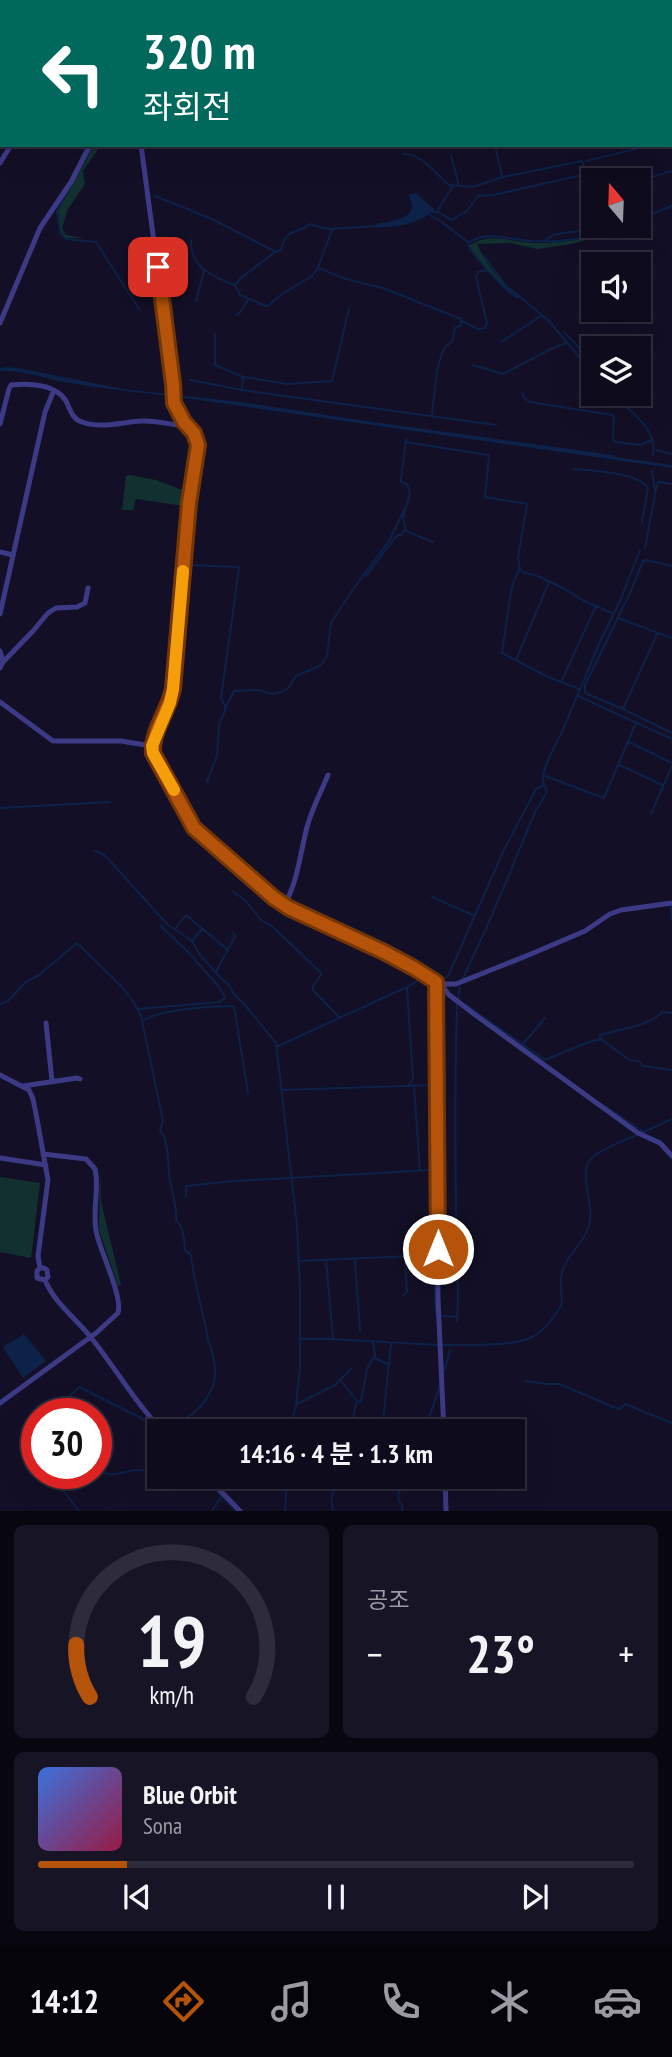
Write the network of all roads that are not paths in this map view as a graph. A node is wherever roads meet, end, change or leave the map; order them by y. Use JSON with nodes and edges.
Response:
{"nodes":[{"id":1,"x":10,"y":147,"type":"edge"},
{"id":2,"x":89,"y":147,"type":"edge"},
{"id":3,"x":141,"y":147,"type":"edge"},
{"id":4,"x":0,"y":163,"type":"edge"},
{"id":5,"x":0,"y":323,"type":"edge"},
{"id":6,"x":54,"y":390,"type":"junction"},
{"id":7,"x":184,"y":422,"type":"junction"},
{"id":8,"x":0,"y":424,"type":"edge"},
{"id":9,"x":0,"y":552,"type":"edge"},
{"id":10,"x":13,"y":555,"type":"junction"},
{"id":11,"x":88,"y":588,"type":"dead end"},
{"id":12,"x":0,"y":614,"type":"edge"},
{"id":13,"x":0,"y":651,"type":"edge"},
{"id":14,"x":1,"y":665,"type":"edge"},
{"id":15,"x":0,"y":702,"type":"edge"},
{"id":16,"x":152,"y":746,"type":"junction"},
{"id":17,"x":328,"y":775,"type":"dead end"},
{"id":18,"x":672,"y":903,"type":"edge"},
{"id":19,"x":284,"y":906,"type":"junction"},
{"id":20,"x":439,"y":983,"type":"junction"},
{"id":21,"x":46,"y":1023,"type":"dead end"},
{"id":22,"x":0,"y":1075,"type":"edge"},
{"id":23,"x":80,"y":1079,"type":"dead end"},
{"id":24,"x":52,"y":1081,"type":"junction"},
{"id":25,"x":23,"y":1086,"type":"junction"},
{"id":26,"x":43,"y":1154,"type":"junction"},
{"id":27,"x":672,"y":1156,"type":"edge"},
{"id":28,"x":0,"y":1158,"type":"edge"},
{"id":29,"x":46,"y":1166,"type":"junction"},
{"id":30,"x":91,"y":1337,"type":"junction"},
{"id":31,"x":0,"y":1403,"type":"edge"},
{"id":32,"x":153,"y":1419,"type":"edge"},
{"id":33,"x":444,"y":1419,"type":"edge"},
{"id":34,"x":219,"y":1489,"type":"edge"},
{"id":35,"x":445,"y":1489,"type":"edge"},
{"id":36,"x":240,"y":1511,"type":"edge"},
{"id":37,"x":446,"y":1511,"type":"edge"}],
"edges":[{"from":1,"to":4,"type":"street"},
{"from":2,"to":5,"type":"street"},
{"from":3,"to":7,"type":"street"},
{"from":6,"to":7,"type":"street"},
{"from":6,"to":8,"type":"street"},
{"from":6,"to":10,"type":"street"},
{"from":7,"to":16,"type":"street"},
{"from":9,"to":10,"type":"street"},
{"from":10,"to":12,"type":"street"},
{"from":11,"to":14,"type":"street"},
{"from":13,"to":14,"type":"street"},
{"from":15,"to":16,"type":"street"},
{"from":16,"to":19,"type":"street"},
{"from":17,"to":19,"type":"street"},
{"from":18,"to":20,"type":"street"},
{"from":19,"to":20,"type":"street"},
{"from":20,"to":27,"type":"street"},
{"from":20,"to":33,"type":"street"},
{"from":21,"to":24,"type":"street"},
{"from":22,"to":25,"type":"street"},
{"from":23,"to":24,"type":"street"},
{"from":24,"to":25,"type":"street"},
{"from":25,"to":26,"type":"street"},
{"from":26,"to":29,"type":"street"},
{"from":26,"to":30,"type":"street"},
{"from":28,"to":29,"type":"street"},
{"from":29,"to":30,"type":"street"},
{"from":30,"to":31,"type":"street"},
{"from":30,"to":32,"type":"street"},
{"from":34,"to":36,"type":"street"},
{"from":35,"to":37,"type":"street"}]}
